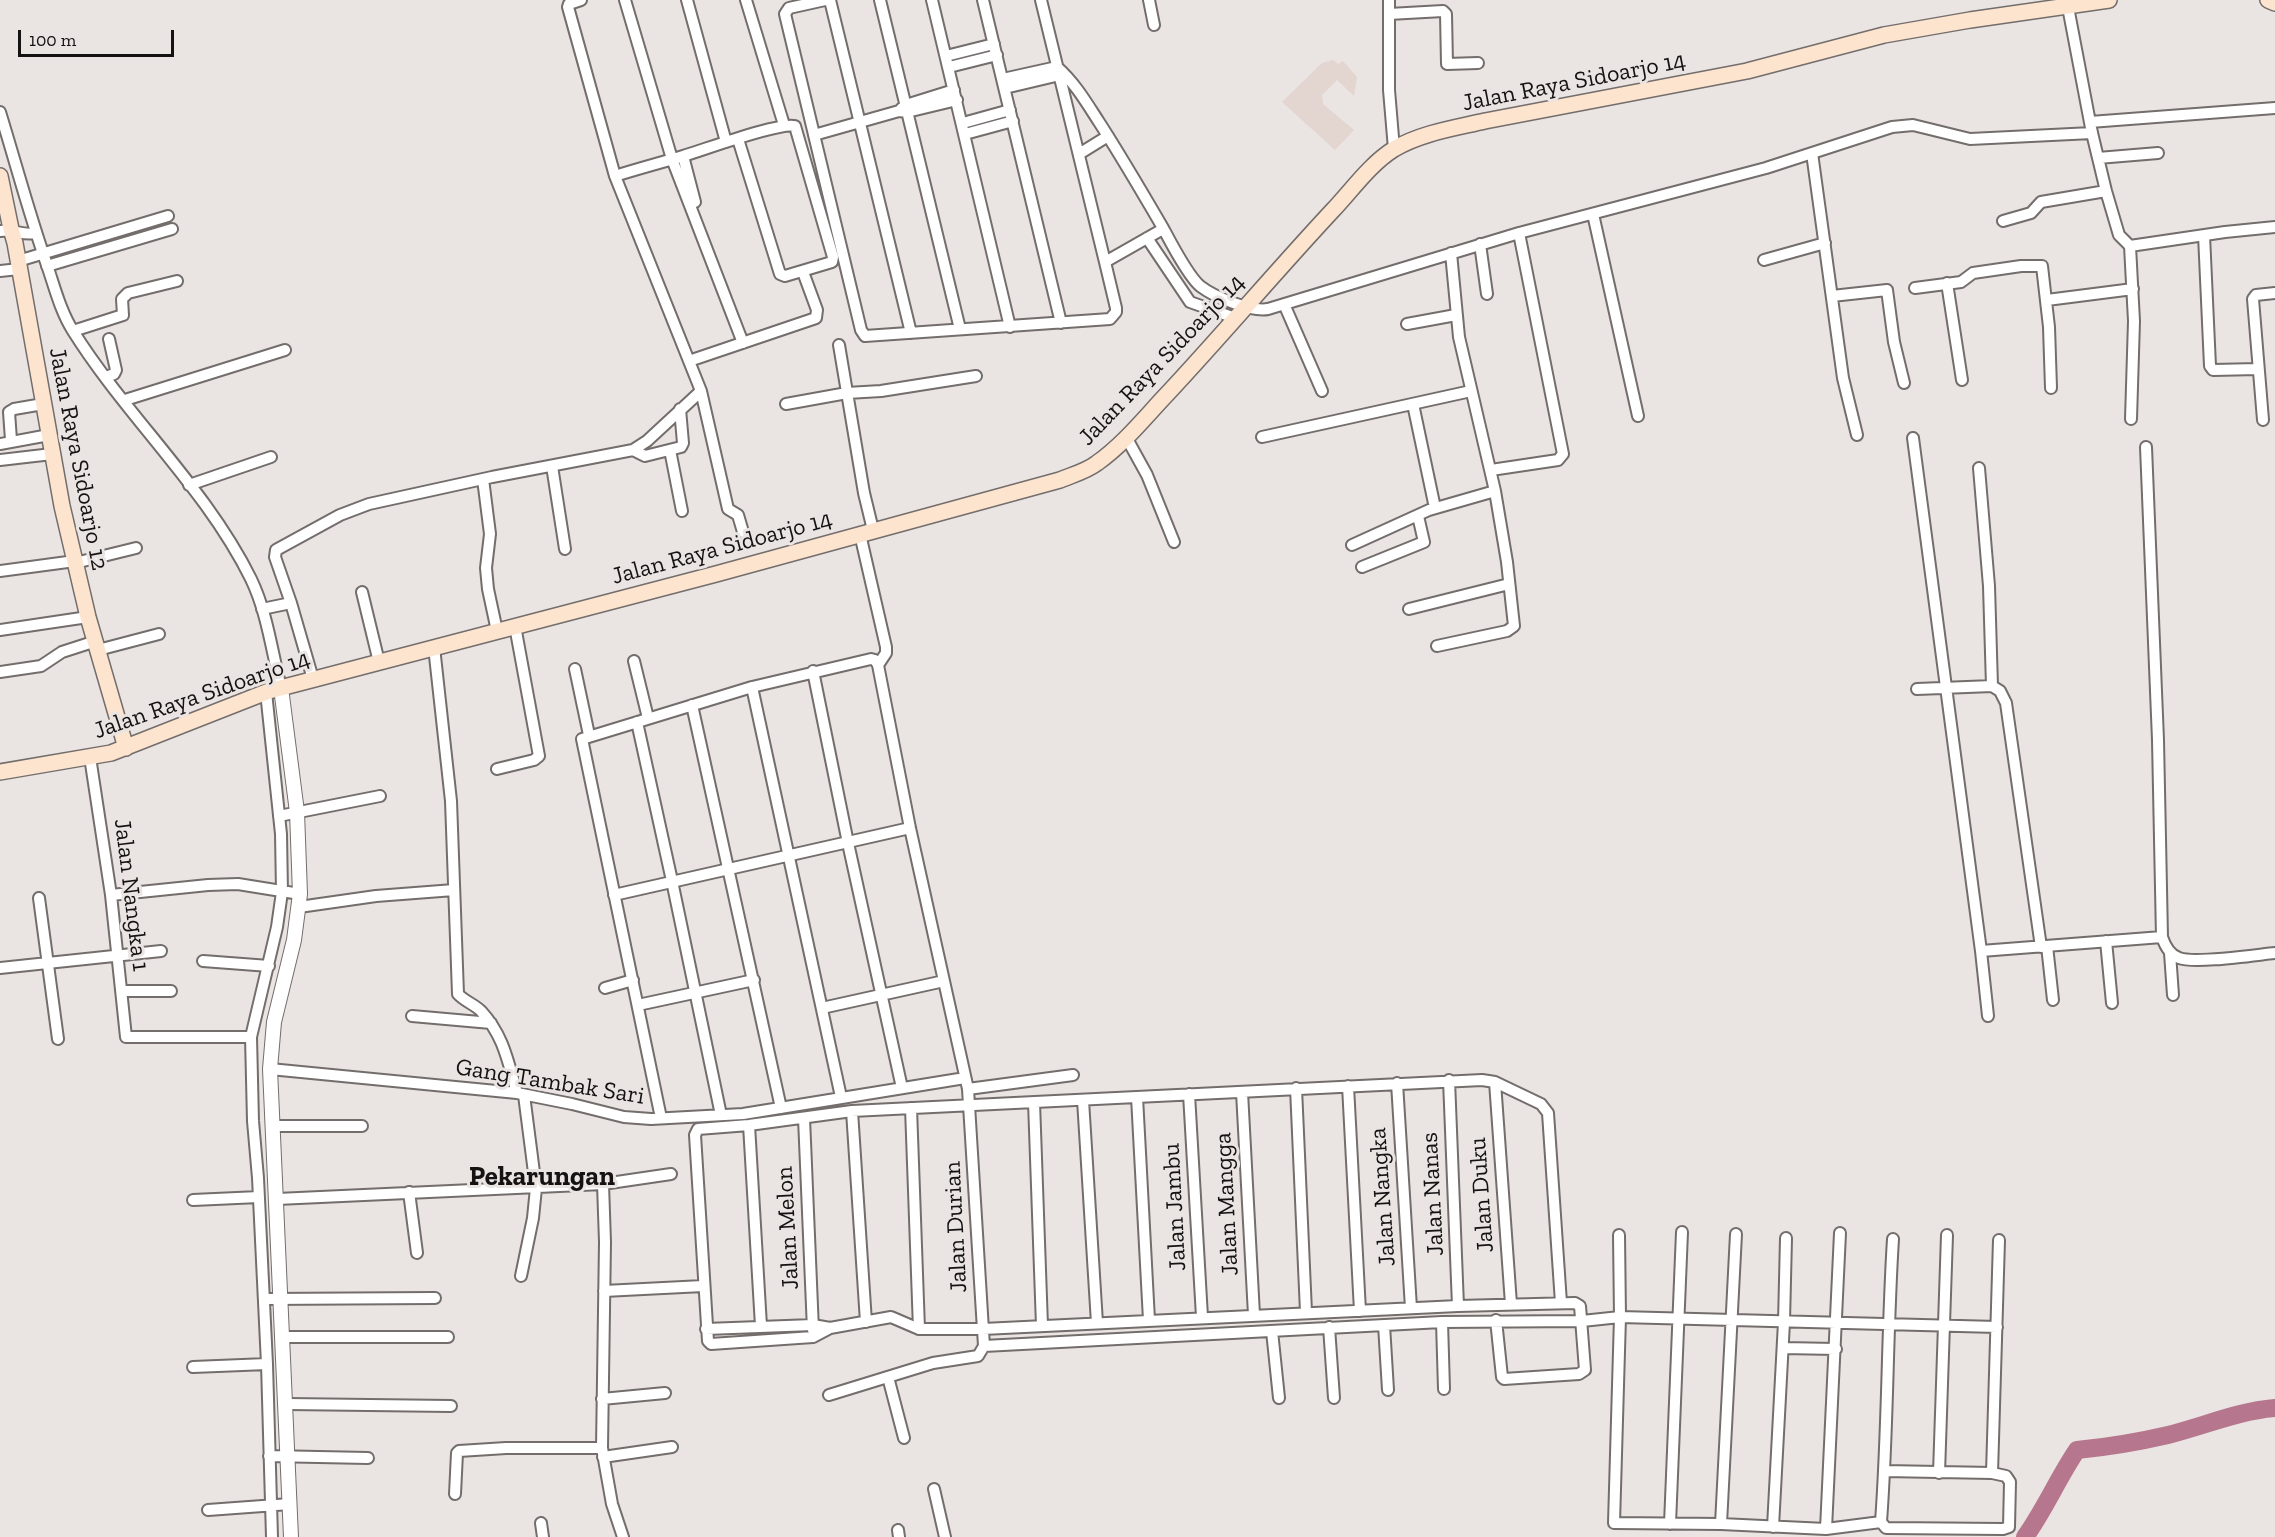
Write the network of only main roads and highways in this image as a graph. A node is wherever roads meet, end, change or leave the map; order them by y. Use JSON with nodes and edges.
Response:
{"nodes":[{"id":1,"x":2109,"y":0,"type":"edge"},
{"id":2,"x":2268,"y":0,"type":"edge"},
{"id":3,"x":2275,"y":3,"type":"edge"},
{"id":4,"x":11,"y":185,"type":"edge"},
{"id":5,"x":14,"y":227,"type":"edge"},
{"id":6,"x":126,"y":748,"type":"junction"},
{"id":7,"x":0,"y":772,"type":"edge"}],
"edges":[{"from":1,"to":6,"type":"main road","name":"Jalan Raya Sidoarjo 14"},
{"from":2,"to":3,"type":"main road"},
{"from":4,"to":5,"type":"main road","name":"Jalan Raya Sidoarjo 12"},
{"from":5,"to":6,"type":"main road","name":"Jalan Raya Sidoarjo 12"},
{"from":6,"to":7,"type":"main road","name":"Jalan Raya Sidoarjo 14"}]}
